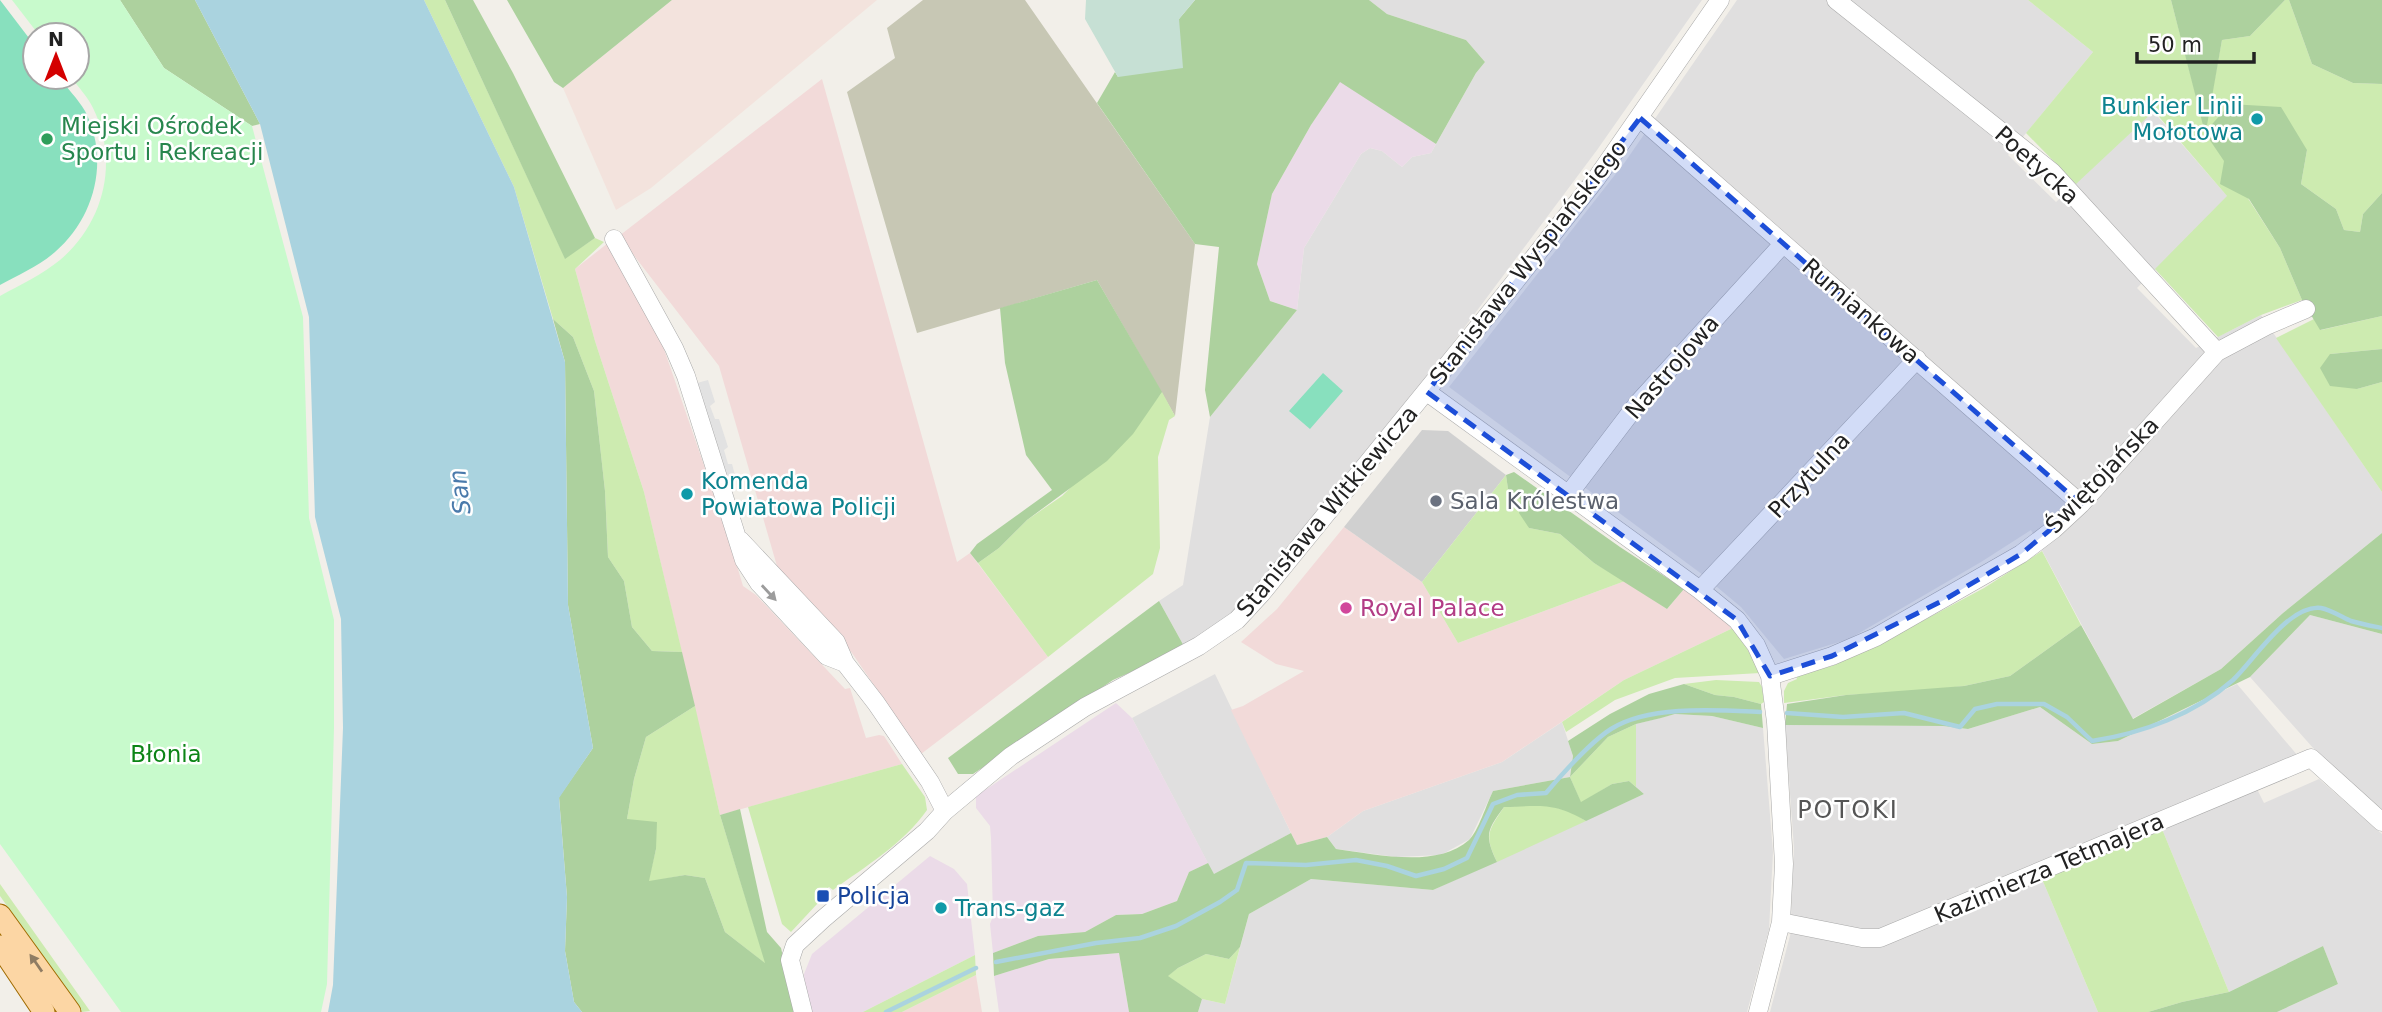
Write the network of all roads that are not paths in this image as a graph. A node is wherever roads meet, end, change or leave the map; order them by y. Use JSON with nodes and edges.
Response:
{"nodes":[{"id":1,"x":1720,"y":0,"type":"edge"},
{"id":2,"x":1836,"y":0,"type":"edge"},
{"id":3,"x":1640,"y":118,"type":"junction"},
{"id":4,"x":614,"y":239,"type":"dead end"},
{"id":5,"x":1783,"y":244,"type":"junction"},
{"id":6,"x":2306,"y":309,"type":"dead end"},
{"id":7,"x":2217,"y":352,"type":"junction"},
{"id":8,"x":1917,"y":359,"type":"junction"},
{"id":9,"x":1427,"y":392,"type":"junction"},
{"id":10,"x":1568,"y":495,"type":"junction"},
{"id":11,"x":2081,"y":503,"type":"junction"},
{"id":12,"x":1700,"y":590,"type":"junction"},
{"id":13,"x":1770,"y":676,"type":"junction"},
{"id":14,"x":945,"y":811,"type":"junction"},
{"id":15,"x":2382,"y":822,"type":"edge"},
{"id":16,"x":0,"y":915,"type":"edge"},
{"id":17,"x":1781,"y":922,"type":"junction"},
{"id":18,"x":0,"y":946,"type":"edge"},
{"id":19,"x":44,"y":1012,"type":"edge"},
{"id":20,"x":70,"y":1012,"type":"edge"},
{"id":21,"x":803,"y":1012,"type":"edge"},
{"id":22,"x":1758,"y":1012,"type":"edge"}],
"edges":[{"from":1,"to":3,"type":"street","name":"Stanisława Wyspiańskiego"},
{"from":2,"to":7,"type":"street","name":"Poetycka"},
{"from":3,"to":5,"type":"street","name":"Rumiankowa"},
{"from":3,"to":9,"type":"street","name":"Stanisława Wyspiańskiego"},
{"from":4,"to":14,"type":"street"},
{"from":5,"to":8,"type":"street","name":"Rumiankowa"},
{"from":5,"to":10,"type":"street","name":"Nastrojowa"},
{"from":6,"to":7,"type":"street","name":"Świętojańska"},
{"from":7,"to":11,"type":"street","name":"Świętojańska"},
{"from":8,"to":11,"type":"street","name":"Rumiankowa"},
{"from":8,"to":12,"type":"street","name":"Przytulna"},
{"from":9,"to":10,"type":"street","name":"Stanisława Wyspiańskiego"},
{"from":9,"to":14,"type":"street","name":"Stanisława Witkiewicza"},
{"from":10,"to":12,"type":"street","name":"Stanisława Wyspiańskiego"},
{"from":11,"to":13,"type":"street","name":"Świętojańska"},
{"from":12,"to":13,"type":"street","name":"Stanisława Wyspiańskiego"},
{"from":13,"to":17,"type":"street","name":"Stanisława Wyspiańskiego"},
{"from":14,"to":21,"type":"street","name":"Stanisława Witkiewicza"},
{"from":15,"to":17,"type":"street","name":"Kazimierza Tetmajera"},
{"from":20,"to":16,"type":"main road","one_way":true},
{"from":17,"to":22,"type":"street","name":"Stanisława Wyspiańskiego"},
{"from":18,"to":19,"type":"main road"}]}
